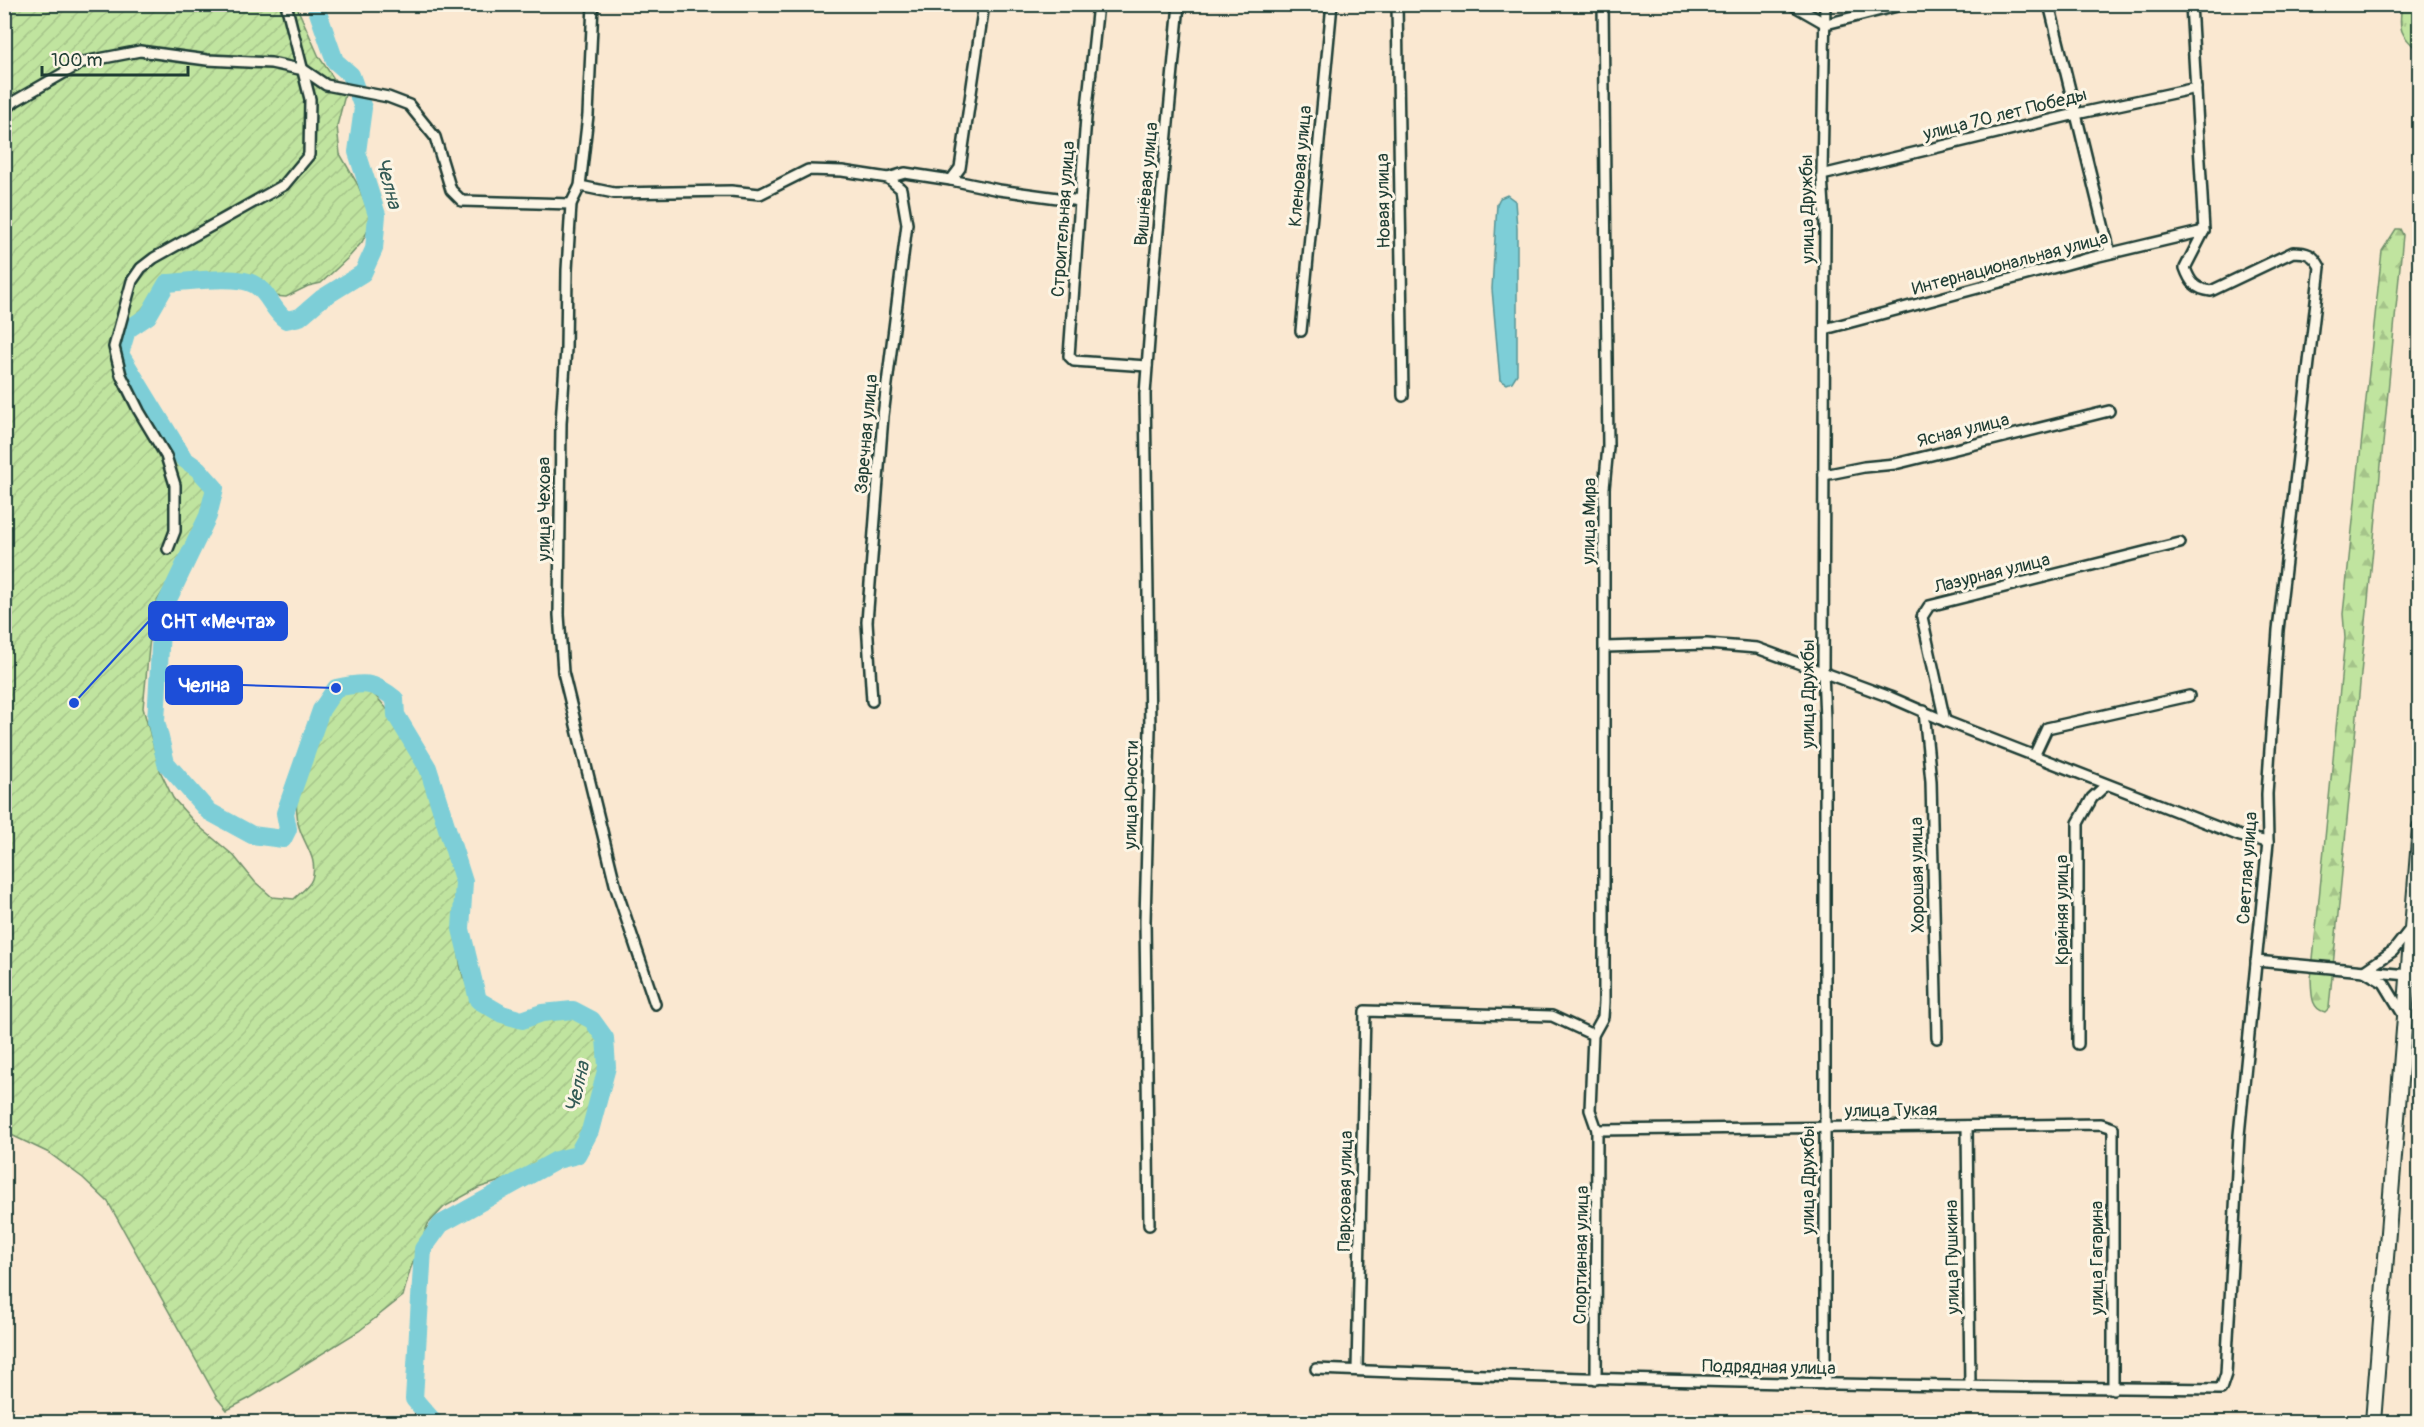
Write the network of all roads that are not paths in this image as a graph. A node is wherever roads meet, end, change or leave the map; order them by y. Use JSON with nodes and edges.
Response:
{"nodes":[{"id":1,"x":286,"y":4,"type":"edge"},
{"id":2,"x":593,"y":4,"type":"edge"},
{"id":3,"x":984,"y":4,"type":"edge"},
{"id":4,"x":1098,"y":4,"type":"edge"},
{"id":5,"x":1179,"y":4,"type":"edge"},
{"id":6,"x":1332,"y":4,"type":"edge"},
{"id":7,"x":1397,"y":4,"type":"edge"},
{"id":8,"x":1603,"y":4,"type":"edge"},
{"id":9,"x":1791,"y":4,"type":"edge"},
{"id":10,"x":1825,"y":4,"type":"edge"},
{"id":11,"x":1905,"y":4,"type":"edge"},
{"id":12,"x":2049,"y":4,"type":"edge"},
{"id":13,"x":2191,"y":4,"type":"edge"},
{"id":14,"x":1826,"y":24,"type":"junction"},
{"id":15,"x":304,"y":70,"type":"junction"},
{"id":16,"x":2196,"y":88,"type":"junction"},
{"id":17,"x":4,"y":111,"type":"edge"},
{"id":18,"x":2076,"y":114,"type":"junction"},
{"id":19,"x":1822,"y":175,"type":"junction"},
{"id":20,"x":888,"y":178,"type":"junction"},
{"id":21,"x":951,"y":180,"type":"junction"},
{"id":22,"x":580,"y":186,"type":"junction"},
{"id":23,"x":1080,"y":201,"type":"junction"},
{"id":24,"x":571,"y":204,"type":"junction"},
{"id":25,"x":2204,"y":231,"type":"junction"},
{"id":26,"x":2110,"y":253,"type":"junction"},
{"id":27,"x":1825,"y":329,"type":"junction"},
{"id":28,"x":1301,"y":331,"type":"dead end"},
{"id":29,"x":1147,"y":366,"type":"junction"},
{"id":30,"x":1403,"y":396,"type":"dead end"},
{"id":31,"x":2109,"y":411,"type":"dead end"},
{"id":32,"x":1824,"y":475,"type":"junction"},
{"id":33,"x":2180,"y":543,"type":"dead end"},
{"id":34,"x":168,"y":549,"type":"dead end"},
{"id":35,"x":1605,"y":647,"type":"junction"},
{"id":36,"x":1823,"y":671,"type":"junction"},
{"id":37,"x":2189,"y":696,"type":"dead end"},
{"id":38,"x":872,"y":700,"type":"dead end"},
{"id":39,"x":1924,"y":711,"type":"junction"},
{"id":40,"x":1945,"y":721,"type":"junction"},
{"id":41,"x":2034,"y":756,"type":"junction"},
{"id":42,"x":2106,"y":785,"type":"junction"},
{"id":43,"x":2420,"y":827,"type":"edge"},
{"id":44,"x":2268,"y":842,"type":"junction"},
{"id":45,"x":2411,"y":928,"type":"junction"},
{"id":46,"x":2256,"y":961,"type":"junction"},
{"id":47,"x":2364,"y":971,"type":"junction"},
{"id":48,"x":2408,"y":975,"type":"junction"},
{"id":49,"x":655,"y":1004,"type":"dead end"},
{"id":50,"x":2404,"y":1016,"type":"junction"},
{"id":51,"x":1593,"y":1035,"type":"junction"},
{"id":52,"x":1937,"y":1038,"type":"dead end"},
{"id":53,"x":2078,"y":1044,"type":"dead end"},
{"id":54,"x":1967,"y":1126,"type":"junction"},
{"id":55,"x":1825,"y":1127,"type":"junction"},
{"id":56,"x":2113,"y":1128,"type":"joint"},
{"id":57,"x":1598,"y":1130,"type":"junction"},
{"id":58,"x":1149,"y":1225,"type":"dead end"},
{"id":59,"x":1316,"y":1369,"type":"dead end"},
{"id":60,"x":1358,"y":1370,"type":"junction"},
{"id":61,"x":1596,"y":1379,"type":"junction"},
{"id":62,"x":1825,"y":1384,"type":"junction"},
{"id":63,"x":1970,"y":1387,"type":"junction"},
{"id":64,"x":2113,"y":1389,"type":"junction"},
{"id":65,"x":2221,"y":1389,"type":"joint"},
{"id":66,"x":2373,"y":1422,"type":"edge"}],
"edges":[{"from":1,"to":15,"type":"street"},
{"from":2,"to":22,"type":"street","name":"улица Чехова"},
{"from":3,"to":21,"type":"street"},
{"from":4,"to":23,"type":"street","name":"Строительная улица"},
{"from":5,"to":29,"type":"street","name":"Вишнёвая улица"},
{"from":6,"to":28,"type":"street","name":"Кленовая улица"},
{"from":7,"to":30,"type":"street","name":"Новая улица"},
{"from":8,"to":35,"type":"street","name":"улица Мира"},
{"from":9,"to":14,"type":"street"},
{"from":10,"to":14,"type":"street","name":"улица Дружбы"},
{"from":11,"to":14,"type":"street"},
{"from":12,"to":18,"type":"street"},
{"from":13,"to":16,"type":"street"},
{"from":14,"to":19,"type":"street","name":"улица Дружбы"},
{"from":15,"to":17,"type":"street"},
{"from":15,"to":24,"type":"street"},
{"from":15,"to":34,"type":"street"},
{"from":16,"to":18,"type":"street","name":"улица 70 лет Победы"},
{"from":16,"to":25,"type":"street"},
{"from":18,"to":19,"type":"street","name":"улица 70 лет Победы"},
{"from":18,"to":26,"type":"street"},
{"from":19,"to":27,"type":"street","name":"улица Дружбы"},
{"from":20,"to":21,"type":"street"},
{"from":20,"to":22,"type":"street"},
{"from":20,"to":38,"type":"street","name":"Заречная улица"},
{"from":21,"to":23,"type":"street"},
{"from":22,"to":24,"type":"street","name":"улица Чехова"},
{"from":23,"to":29,"type":"street","name":"Строительная улица"},
{"from":24,"to":49,"type":"street","name":"улица Чехова"},
{"from":25,"to":26,"type":"street","name":"Интернациональная улица"},
{"from":25,"to":44,"type":"street","name":"Светлая улица"},
{"from":26,"to":27,"type":"street","name":"Интернациональная улица"},
{"from":27,"to":32,"type":"street","name":"улица Дружбы"},
{"from":29,"to":58,"type":"street","name":"улица Юности"},
{"from":31,"to":32,"type":"street","name":"Ясная улица"},
{"from":32,"to":36,"type":"street","name":"улица Дружбы"},
{"from":33,"to":40,"type":"street","name":"Лазурная улица"},
{"from":35,"to":36,"type":"street"},
{"from":35,"to":51,"type":"street","name":"улица Мира"},
{"from":36,"to":39,"type":"street"},
{"from":36,"to":55,"type":"street","name":"улица Дружбы"},
{"from":37,"to":41,"type":"street"},
{"from":39,"to":40,"type":"street"},
{"from":39,"to":52,"type":"street","name":"Хорошая улица"},
{"from":40,"to":41,"type":"street"},
{"from":41,"to":42,"type":"street"},
{"from":42,"to":44,"type":"street"},
{"from":42,"to":53,"type":"street","name":"Крайняя улица"},
{"from":43,"to":45,"type":"main road"},
{"from":44,"to":46,"type":"street","name":"Светлая улица"},
{"from":45,"to":47,"type":"street"},
{"from":45,"to":48,"type":"main road"},
{"from":46,"to":47,"type":"street"},
{"from":46,"to":65,"type":"street","name":"Светлая улица"},
{"from":47,"to":48,"type":"street"},
{"from":47,"to":50,"type":"street"},
{"from":48,"to":50,"type":"main road"},
{"from":50,"to":66,"type":"main road"},
{"from":51,"to":57,"type":"street","name":"Спортивная улица"},
{"from":51,"to":60,"type":"street","name":"Парковая улица"},
{"from":54,"to":55,"type":"street","name":"улица Тукая"},
{"from":54,"to":56,"type":"street","name":"улица Тукая"},
{"from":54,"to":63,"type":"street","name":"улица Пушкина"},
{"from":55,"to":57,"type":"street","name":"улица Тукая"},
{"from":55,"to":62,"type":"street","name":"улица Дружбы"},
{"from":56,"to":64,"type":"street","name":"улица Гагарина"},
{"from":57,"to":61,"type":"street","name":"Спортивная улица"},
{"from":59,"to":60,"type":"street","name":"Подрядная улица"},
{"from":60,"to":61,"type":"street","name":"Подрядная улица"},
{"from":61,"to":62,"type":"street","name":"Подрядная улица"},
{"from":62,"to":63,"type":"street","name":"Подрядная улица"},
{"from":63,"to":64,"type":"street","name":"Подрядная улица"},
{"from":64,"to":65,"type":"street","name":"Подрядная улица"}]}
